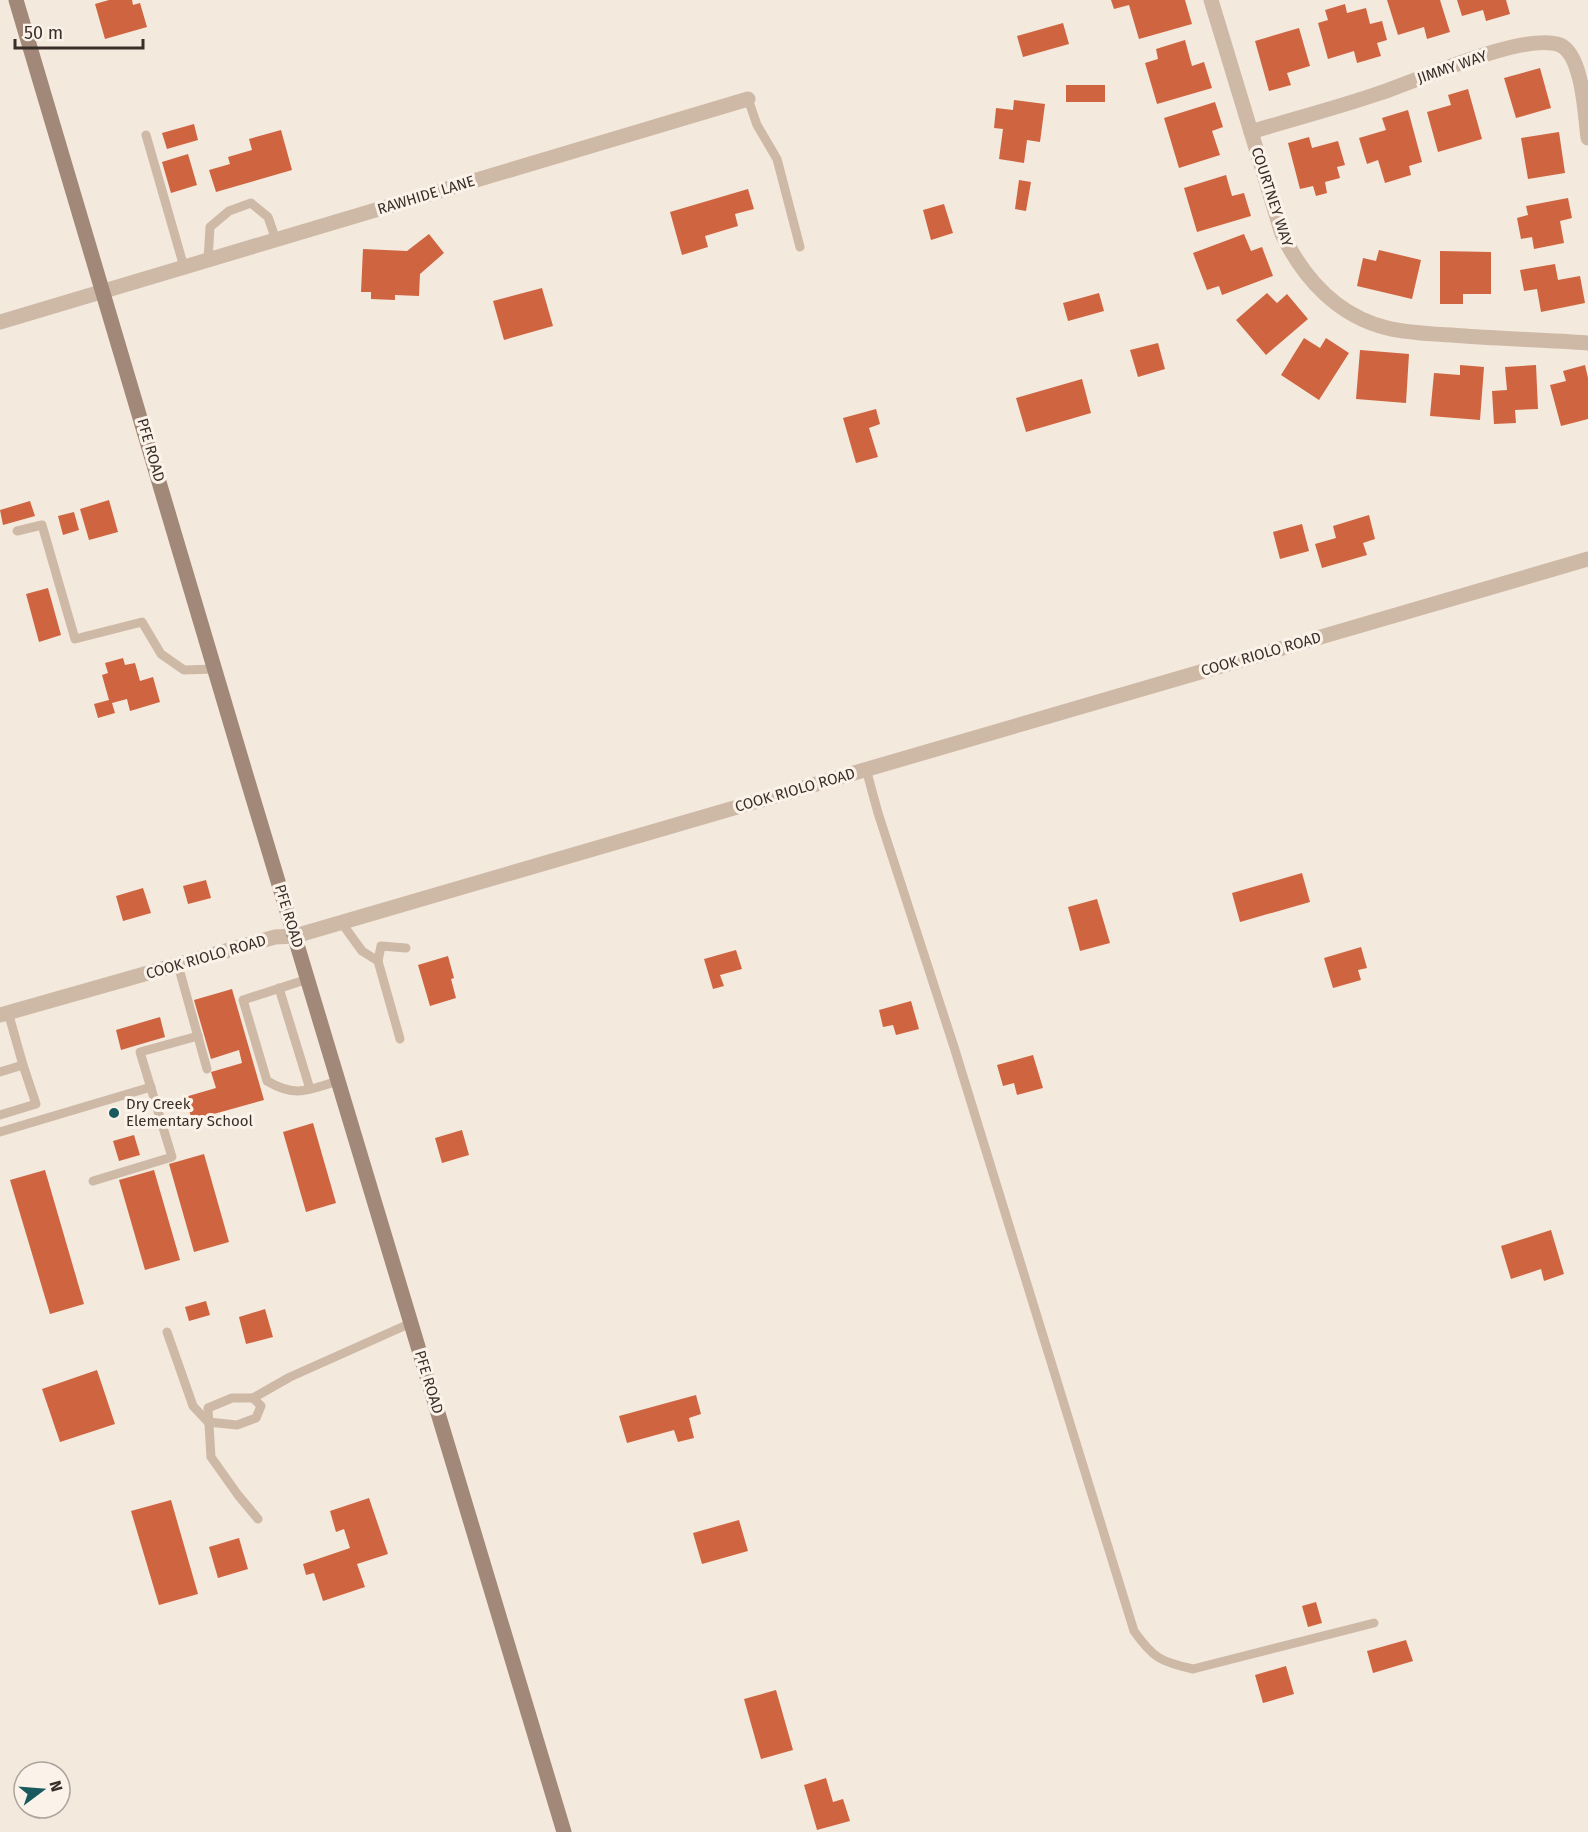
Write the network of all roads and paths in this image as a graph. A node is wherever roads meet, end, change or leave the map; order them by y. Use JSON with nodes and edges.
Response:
{"nodes":[{"id":1,"x":16,"y":0,"type":"edge"},
{"id":2,"x":1210,"y":0,"type":"edge"},
{"id":3,"x":748,"y":99,"type":"joint"},
{"id":4,"x":1251,"y":132,"type":"junction"},
{"id":5,"x":146,"y":135,"type":"dead end"},
{"id":6,"x":1588,"y":138,"type":"edge"},
{"id":7,"x":276,"y":240,"type":"junction"},
{"id":8,"x":800,"y":246,"type":"dead end"},
{"id":9,"x":208,"y":260,"type":"junction"},
{"id":10,"x":184,"y":267,"type":"junction"},
{"id":11,"x":104,"y":291,"type":"junction"},
{"id":12,"x":0,"y":322,"type":"edge"},
{"id":13,"x":1588,"y":343,"type":"edge"},
{"id":14,"x":17,"y":531,"type":"dead end"},
{"id":15,"x":1588,"y":559,"type":"edge"},
{"id":16,"x":215,"y":669,"type":"junction"},
{"id":17,"x":866,"y":769,"type":"junction"},
{"id":18,"x":341,"y":922,"type":"junction"},
{"id":19,"x":295,"y":936,"type":"junction"},
{"id":20,"x":406,"y":948,"type":"dead end"},
{"id":21,"x":378,"y":961,"type":"junction"},
{"id":22,"x":178,"y":964,"type":"junction"},
{"id":23,"x":308,"y":979,"type":"junction"},
{"id":24,"x":279,"y":988,"type":"junction"},
{"id":25,"x":4,"y":1013,"type":"edge"},
{"id":26,"x":198,"y":1036,"type":"junction"},
{"id":27,"x":400,"y":1039,"type":"dead end"},
{"id":28,"x":23,"y":1065,"type":"junction"},
{"id":29,"x":207,"y":1069,"type":"dead end"},
{"id":30,"x":0,"y":1072,"type":"edge"},
{"id":31,"x":338,"y":1081,"type":"junction"},
{"id":32,"x":151,"y":1087,"type":"junction"},
{"id":33,"x":310,"y":1089,"type":"junction"},
{"id":34,"x":0,"y":1115,"type":"edge"},
{"id":35,"x":0,"y":1132,"type":"edge"},
{"id":36,"x":93,"y":1181,"type":"dead end"},
{"id":37,"x":411,"y":1323,"type":"junction"},
{"id":38,"x":167,"y":1332,"type":"dead end"},
{"id":39,"x":253,"y":1398,"type":"junction"},
{"id":40,"x":207,"y":1422,"type":"junction"},
{"id":41,"x":258,"y":1519,"type":"dead end"},
{"id":42,"x":1374,"y":1623,"type":"dead end"},
{"id":43,"x":564,"y":1832,"type":"edge"}],
"edges":[{"from":1,"to":11,"type":"main road","name":"PFE ROAD"},
{"from":2,"to":4,"type":"street","name":"COURTNEY WAY"},
{"from":3,"to":7,"type":"street","name":"RAWHIDE LANE"},
{"from":3,"to":8,"type":"lane"},
{"from":4,"to":6,"type":"street","name":"JIMMY WAY"},
{"from":4,"to":13,"type":"street","name":"COURTNEY WAY"},
{"from":5,"to":10,"type":"lane"},
{"from":7,"to":9,"type":"street","name":"RAWHIDE LANE"},
{"from":7,"to":9,"type":"lane"},
{"from":9,"to":10,"type":"street","name":"RAWHIDE LANE"},
{"from":10,"to":11,"type":"street","name":"RAWHIDE LANE"},
{"from":11,"to":12,"type":"street","name":"RAWHIDE LANE"},
{"from":11,"to":16,"type":"main road","name":"PFE ROAD"},
{"from":14,"to":16,"type":"lane"},
{"from":15,"to":17,"type":"street","name":"COOK RIOLO ROAD"},
{"from":16,"to":19,"type":"main road","name":"PFE ROAD"},
{"from":17,"to":18,"type":"street","name":"COOK RIOLO ROAD"},
{"from":17,"to":42,"type":"lane"},
{"from":18,"to":19,"type":"street","name":"COOK RIOLO ROAD"},
{"from":18,"to":21,"type":"lane"},
{"from":19,"to":22,"type":"street","name":"COOK RIOLO ROAD"},
{"from":19,"to":23,"type":"main road","name":"PFE ROAD"},
{"from":20,"to":21,"type":"lane"},
{"from":21,"to":27,"type":"lane"},
{"from":22,"to":25,"type":"street","name":"COOK RIOLO ROAD"},
{"from":22,"to":26,"type":"lane"},
{"from":23,"to":24,"type":"lane"},
{"from":23,"to":31,"type":"main road","name":"PFE ROAD"},
{"from":24,"to":33,"type":"lane"},
{"from":24,"to":33,"type":"lane"},
{"from":25,"to":28,"type":"lane"},
{"from":26,"to":29,"type":"lane"},
{"from":26,"to":32,"type":"lane"},
{"from":28,"to":30,"type":"lane"},
{"from":28,"to":34,"type":"lane"},
{"from":31,"to":33,"type":"lane"},
{"from":31,"to":37,"type":"main road","name":"PFE ROAD"},
{"from":32,"to":35,"type":"lane"},
{"from":32,"to":36,"type":"lane"},
{"from":37,"to":39,"type":"lane"},
{"from":37,"to":43,"type":"main road","name":"PFE ROAD"},
{"from":38,"to":40,"type":"lane"},
{"from":39,"to":40,"type":"lane"},
{"from":39,"to":40,"type":"lane"},
{"from":40,"to":41,"type":"lane"}]}
